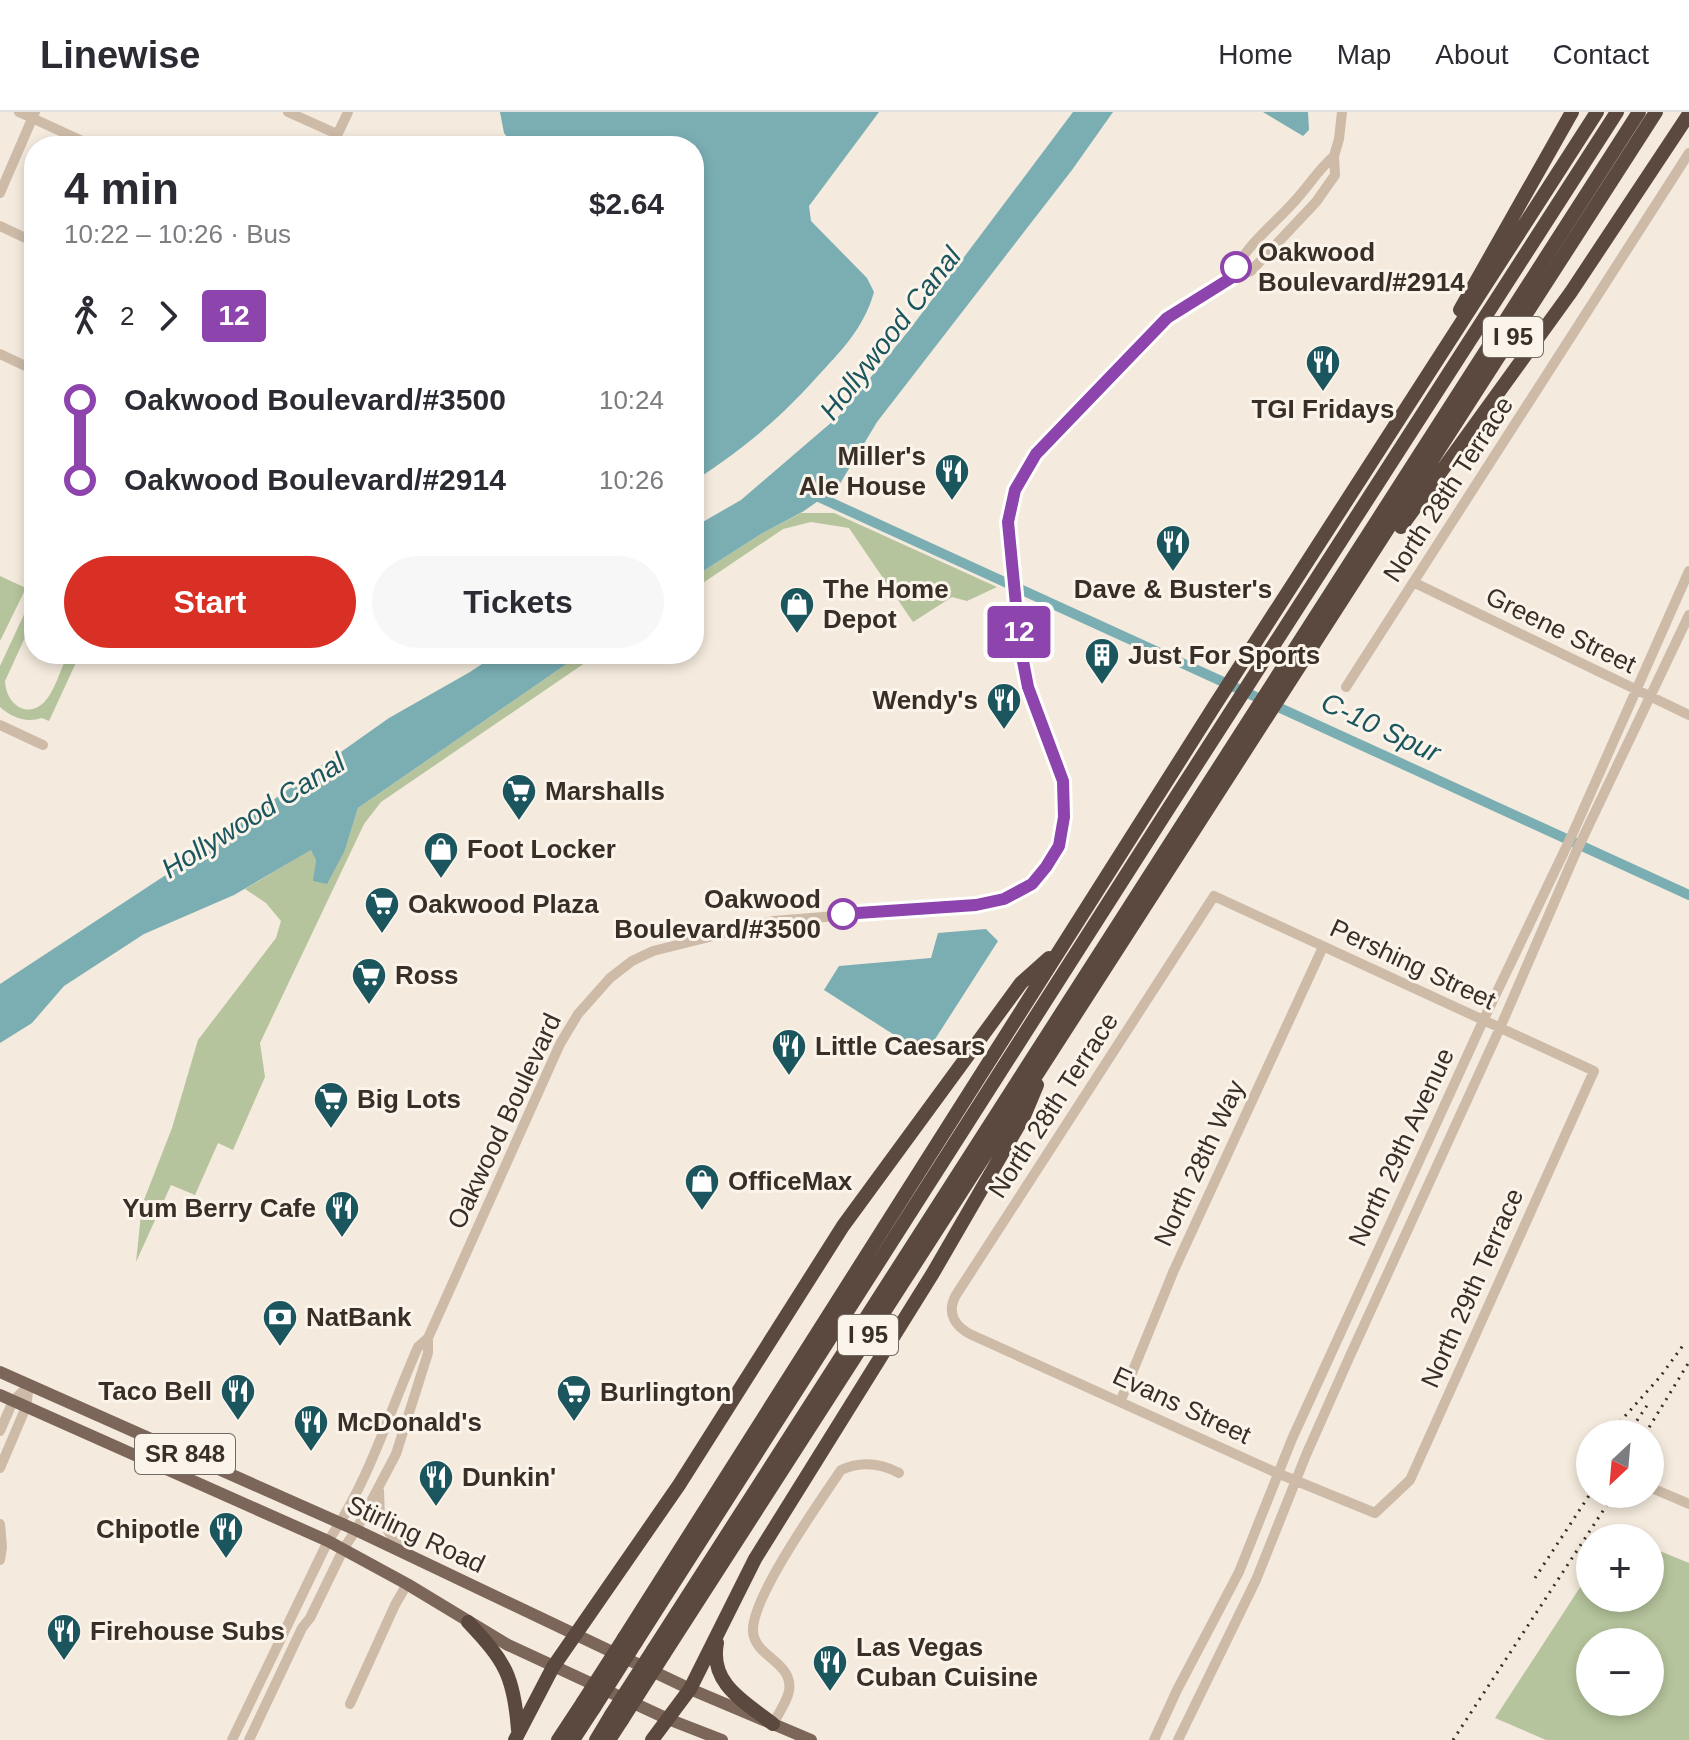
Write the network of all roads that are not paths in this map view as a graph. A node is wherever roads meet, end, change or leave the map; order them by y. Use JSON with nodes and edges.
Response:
{"nodes":[{"id":1,"x":19,"y":112,"type":"edge"},
{"id":2,"x":288,"y":112,"type":"edge"},
{"id":3,"x":348,"y":112,"type":"edge"},
{"id":4,"x":1342,"y":112,"type":"edge"},
{"id":5,"x":1572,"y":112,"type":"edge"},
{"id":6,"x":1597,"y":112,"type":"edge"},
{"id":7,"x":1617,"y":112,"type":"edge"},
{"id":8,"x":1639,"y":112,"type":"edge"},
{"id":9,"x":1656,"y":112,"type":"edge"},
{"id":10,"x":1689,"y":114,"type":"edge"},
{"id":11,"x":34,"y":115,"type":"edge"},
{"id":12,"x":337,"y":134,"type":"joint"},
{"id":13,"x":25,"y":136,"type":"edge"},
{"id":14,"x":74,"y":136,"type":"edge"},
{"id":15,"x":24,"y":138,"type":"edge"},
{"id":16,"x":1689,"y":153,"type":"edge"},
{"id":17,"x":1334,"y":156,"type":"junction"},
{"id":18,"x":0,"y":193,"type":"edge"},
{"id":19,"x":0,"y":226,"type":"edge"},
{"id":20,"x":24,"y":237,"type":"edge"},
{"id":21,"x":1231,"y":278,"type":"junction"},
{"id":22,"x":0,"y":354,"type":"edge"},
{"id":23,"x":24,"y":365,"type":"edge"},
{"id":24,"x":1392,"y":433,"type":"junction"},
{"id":25,"x":1368,"y":561,"type":"junction"},
{"id":26,"x":1689,"y":571,"type":"edge"},
{"id":27,"x":1415,"y":583,"type":"junction"},
{"id":28,"x":1689,"y":615,"type":"edge"},
{"id":29,"x":1346,"y":687,"type":"dead end"},
{"id":30,"x":1635,"y":691,"type":"junction"},
{"id":31,"x":1651,"y":698,"type":"junction"},
{"id":32,"x":1689,"y":715,"type":"edge"},
{"id":33,"x":1255,"y":722,"type":"junction"},
{"id":34,"x":0,"y":725,"type":"edge"},
{"id":35,"x":43,"y":745,"type":"dead end"},
{"id":36,"x":1577,"y":837,"type":"junction"},
{"id":37,"x":1572,"y":850,"type":"junction"},
{"id":38,"x":1214,"y":896,"type":"joint"},
{"id":39,"x":1064,"y":944,"type":"junction"},
{"id":40,"x":1323,"y":947,"type":"junction"},
{"id":41,"x":1483,"y":1021,"type":"junction"},
{"id":42,"x":1500,"y":1028,"type":"junction"},
{"id":43,"x":1051,"y":1051,"type":"junction"},
{"id":44,"x":1594,"y":1071,"type":"joint"},
{"id":45,"x":972,"y":1335,"type":"joint"},
{"id":46,"x":428,"y":1338,"type":"junction"},
{"id":47,"x":0,"y":1372,"type":"edge"},
{"id":48,"x":29,"y":1385,"type":"junction"},
{"id":49,"x":0,"y":1395,"type":"edge"},
{"id":50,"x":1121,"y":1400,"type":"junction"},
{"id":51,"x":19,"y":1404,"type":"junction"},
{"id":52,"x":0,"y":1431,"type":"edge"},
{"id":53,"x":0,"y":1468,"type":"edge"},
{"id":54,"x":899,"y":1473,"type":"dead end"},
{"id":55,"x":1277,"y":1473,"type":"junction"},
{"id":56,"x":1297,"y":1481,"type":"junction"},
{"id":57,"x":379,"y":1488,"type":"junction"},
{"id":58,"x":1664,"y":1493,"type":"edge"},
{"id":59,"x":1689,"y":1504,"type":"edge"},
{"id":60,"x":1375,"y":1513,"type":"joint"},
{"id":61,"x":341,"y":1523,"type":"junction"},
{"id":62,"x":0,"y":1524,"type":"edge"},
{"id":63,"x":356,"y":1530,"type":"junction"},
{"id":64,"x":328,"y":1541,"type":"junction"},
{"id":65,"x":344,"y":1548,"type":"junction"},
{"id":66,"x":403,"y":1551,"type":"junction"},
{"id":67,"x":0,"y":1560,"type":"edge"},
{"id":68,"x":407,"y":1584,"type":"junction"},
{"id":69,"x":468,"y":1622,"type":"junction"},
{"id":70,"x":721,"y":1627,"type":"junction"},
{"id":71,"x":576,"y":1635,"type":"junction"},
{"id":72,"x":630,"y":1640,"type":"junction"},
{"id":73,"x":658,"y":1652,"type":"junction"},
{"id":74,"x":553,"y":1667,"type":"junction"},
{"id":75,"x":690,"y":1689,"type":"junction"},
{"id":76,"x":350,"y":1704,"type":"dead end"},
{"id":77,"x":588,"y":1705,"type":"junction"},
{"id":78,"x":617,"y":1718,"type":"junction"},
{"id":79,"x":668,"y":1719,"type":"junction"},
{"id":80,"x":773,"y":1724,"type":"junction"},
{"id":81,"x":517,"y":1736,"type":"edge"},
{"id":82,"x":232,"y":1740,"type":"edge"},
{"id":83,"x":249,"y":1740,"type":"edge"},
{"id":84,"x":558,"y":1740,"type":"edge"},
{"id":85,"x":573,"y":1740,"type":"edge"},
{"id":86,"x":596,"y":1740,"type":"edge"},
{"id":87,"x":609,"y":1740,"type":"edge"},
{"id":88,"x":652,"y":1740,"type":"edge"},
{"id":89,"x":722,"y":1740,"type":"edge"},
{"id":90,"x":811,"y":1740,"type":"edge"},
{"id":91,"x":1154,"y":1740,"type":"edge"},
{"id":92,"x":1178,"y":1740,"type":"edge"}],
"edges":[{"from":1,"to":11,"type":"street"},
{"from":2,"to":12,"type":"street"},
{"from":3,"to":12,"type":"street"},
{"from":4,"to":17,"type":"street","name":"Oakwood Boulevard"},
{"from":5,"to":24,"type":"highway"},
{"from":6,"to":24,"type":"highway","number":"I 95"},
{"from":7,"to":72,"type":"highway"},
{"from":8,"to":33,"type":"highway"},
{"from":9,"to":25,"type":"highway","number":"I 95"},
{"from":10,"to":25,"type":"highway"},
{"from":11,"to":13,"type":"street"},
{"from":11,"to":14,"type":"street"},
{"from":15,"to":18,"type":"street"},
{"from":16,"to":27,"type":"street","name":"North 28th Terrace"},
{"from":17,"to":21,"type":"street","name":"Oakwood Boulevard"},
{"from":17,"to":21,"type":"street","name":"Oakwood Boulevard"},
{"from":19,"to":20,"type":"street"},
{"from":21,"to":46,"type":"street","name":"Oakwood Boulevard"},
{"from":22,"to":23,"type":"street"},
{"from":24,"to":39,"type":"highway","number":"I 95"},
{"from":25,"to":33,"type":"highway","number":"I 95"},
{"from":26,"to":30,"type":"street","name":"North 29th Avenue"},
{"from":27,"to":29,"type":"street","name":"North 28th Terrace"},
{"from":27,"to":30,"type":"street","name":"Greene Street"},
{"from":28,"to":31,"type":"street","name":"North 29th Avenue"},
{"from":30,"to":31,"type":"street","name":"Greene Street"},
{"from":30,"to":36,"type":"street","name":"North 29th Avenue"},
{"from":31,"to":32,"type":"street","name":"Greene Street"},
{"from":31,"to":36,"type":"street","name":"North 29th Avenue"},
{"from":33,"to":43,"type":"highway","number":"I 95"},
{"from":33,"to":73,"type":"highway"},
{"from":34,"to":35,"type":"street"},
{"from":36,"to":37,"type":"street","name":"North 29th Avenue"},
{"from":37,"to":41,"type":"street","name":"North 29th Avenue"},
{"from":37,"to":42,"type":"street","name":"North 29th Avenue"},
{"from":38,"to":40,"type":"street","name":"Pershing Street"},
{"from":38,"to":45,"type":"street","name":"North 28th Terrace"},
{"from":39,"to":71,"type":"highway"},
{"from":39,"to":72,"type":"highway","number":"I 95"},
{"from":40,"to":41,"type":"street","name":"Pershing Street"},
{"from":40,"to":50,"type":"street","name":"North 28th Way"},
{"from":41,"to":42,"type":"street","name":"Pershing Street"},
{"from":41,"to":55,"type":"street","name":"North 29th Avenue"},
{"from":42,"to":44,"type":"street","name":"Pershing Street"},
{"from":42,"to":56,"type":"street","name":"North 29th Avenue"},
{"from":43,"to":70,"type":"highway"},
{"from":43,"to":73,"type":"highway","number":"I 95"},
{"from":44,"to":60,"type":"street","name":"North 29th Terrace"},
{"from":45,"to":50,"type":"street","name":"Evans Street"},
{"from":46,"to":57,"type":"street","name":"Oakwood Boulevard"},
{"from":46,"to":61,"type":"street","name":"Oakwood Boulevard"},
{"from":47,"to":48,"type":"main road","name":"Stirling Road","number":"SR 848"},
{"from":48,"to":51,"type":"street"},
{"from":48,"to":61,"type":"main road","name":"Stirling Road","number":"SR 848"},
{"from":49,"to":51,"type":"main road","name":"Stirling Road","number":"SR 848"},
{"from":50,"to":55,"type":"street","name":"Evans Street"},
{"from":51,"to":52,"type":"street"},
{"from":51,"to":53,"type":"street"},
{"from":51,"to":64,"type":"main road","name":"Stirling Road","number":"SR 848"},
{"from":54,"to":80,"type":"street"},
{"from":55,"to":56,"type":"street","name":"Evans Street"},
{"from":55,"to":91,"type":"street","name":"North 29th Avenue"},
{"from":56,"to":60,"type":"street","name":"Evans Street"},
{"from":56,"to":92,"type":"street","name":"North 29th Avenue"},
{"from":57,"to":63,"type":"street","name":"Oakwood Boulevard"},
{"from":57,"to":66,"type":"street"},
{"from":58,"to":59,"type":"street"},
{"from":61,"to":63,"type":"main road","name":"Stirling Road","number":"SR 848"},
{"from":61,"to":64,"type":"street","name":"Oakwood Boulevard"},
{"from":62,"to":67,"type":"street"},
{"from":63,"to":65,"type":"street","name":"Oakwood Boulevard"},
{"from":63,"to":66,"type":"main road","name":"Stirling Road","number":"SR 848"},
{"from":64,"to":65,"type":"main road","name":"Stirling Road","number":"SR 848"},
{"from":64,"to":82,"type":"street","name":"Oakwood Boulevard"},
{"from":65,"to":68,"type":"main road","name":"Stirling Road","number":"SR 848"},
{"from":65,"to":83,"type":"street","name":"Oakwood Boulevard"},
{"from":66,"to":71,"type":"main road","name":"Stirling Road","number":"SR 848"},
{"from":68,"to":69,"type":"main road","name":"Stirling Road","number":"SR 848"},
{"from":68,"to":76,"type":"street"},
{"from":69,"to":74,"type":"main road","name":"Stirling Road","number":"SR 848"},
{"from":69,"to":81,"type":"highway"},
{"from":70,"to":75,"type":"highway"},
{"from":70,"to":80,"type":"highway"},
{"from":71,"to":74,"type":"highway"},
{"from":71,"to":75,"type":"main road","name":"Stirling Road","number":"SR 848"},
{"from":72,"to":77,"type":"highway","number":"I 95","bridge":true},
{"from":73,"to":78,"type":"highway","number":"I 95","bridge":true},
{"from":74,"to":79,"type":"main road","name":"Stirling Road","number":"SR 848"},
{"from":74,"to":81,"type":"highway"},
{"from":75,"to":79,"type":"highway"},
{"from":75,"to":80,"type":"main road","name":"Stirling Road","number":"SR 848"},
{"from":77,"to":84,"type":"highway","number":"I 95"},
{"from":77,"to":85,"type":"highway"},
{"from":78,"to":86,"type":"highway"},
{"from":78,"to":87,"type":"highway","number":"I 95"},
{"from":79,"to":88,"type":"highway"},
{"from":79,"to":89,"type":"main road","name":"Stirling Road","number":"SR 848"},
{"from":80,"to":90,"type":"main road","name":"Stirling Road","number":"SR 848"}]}
